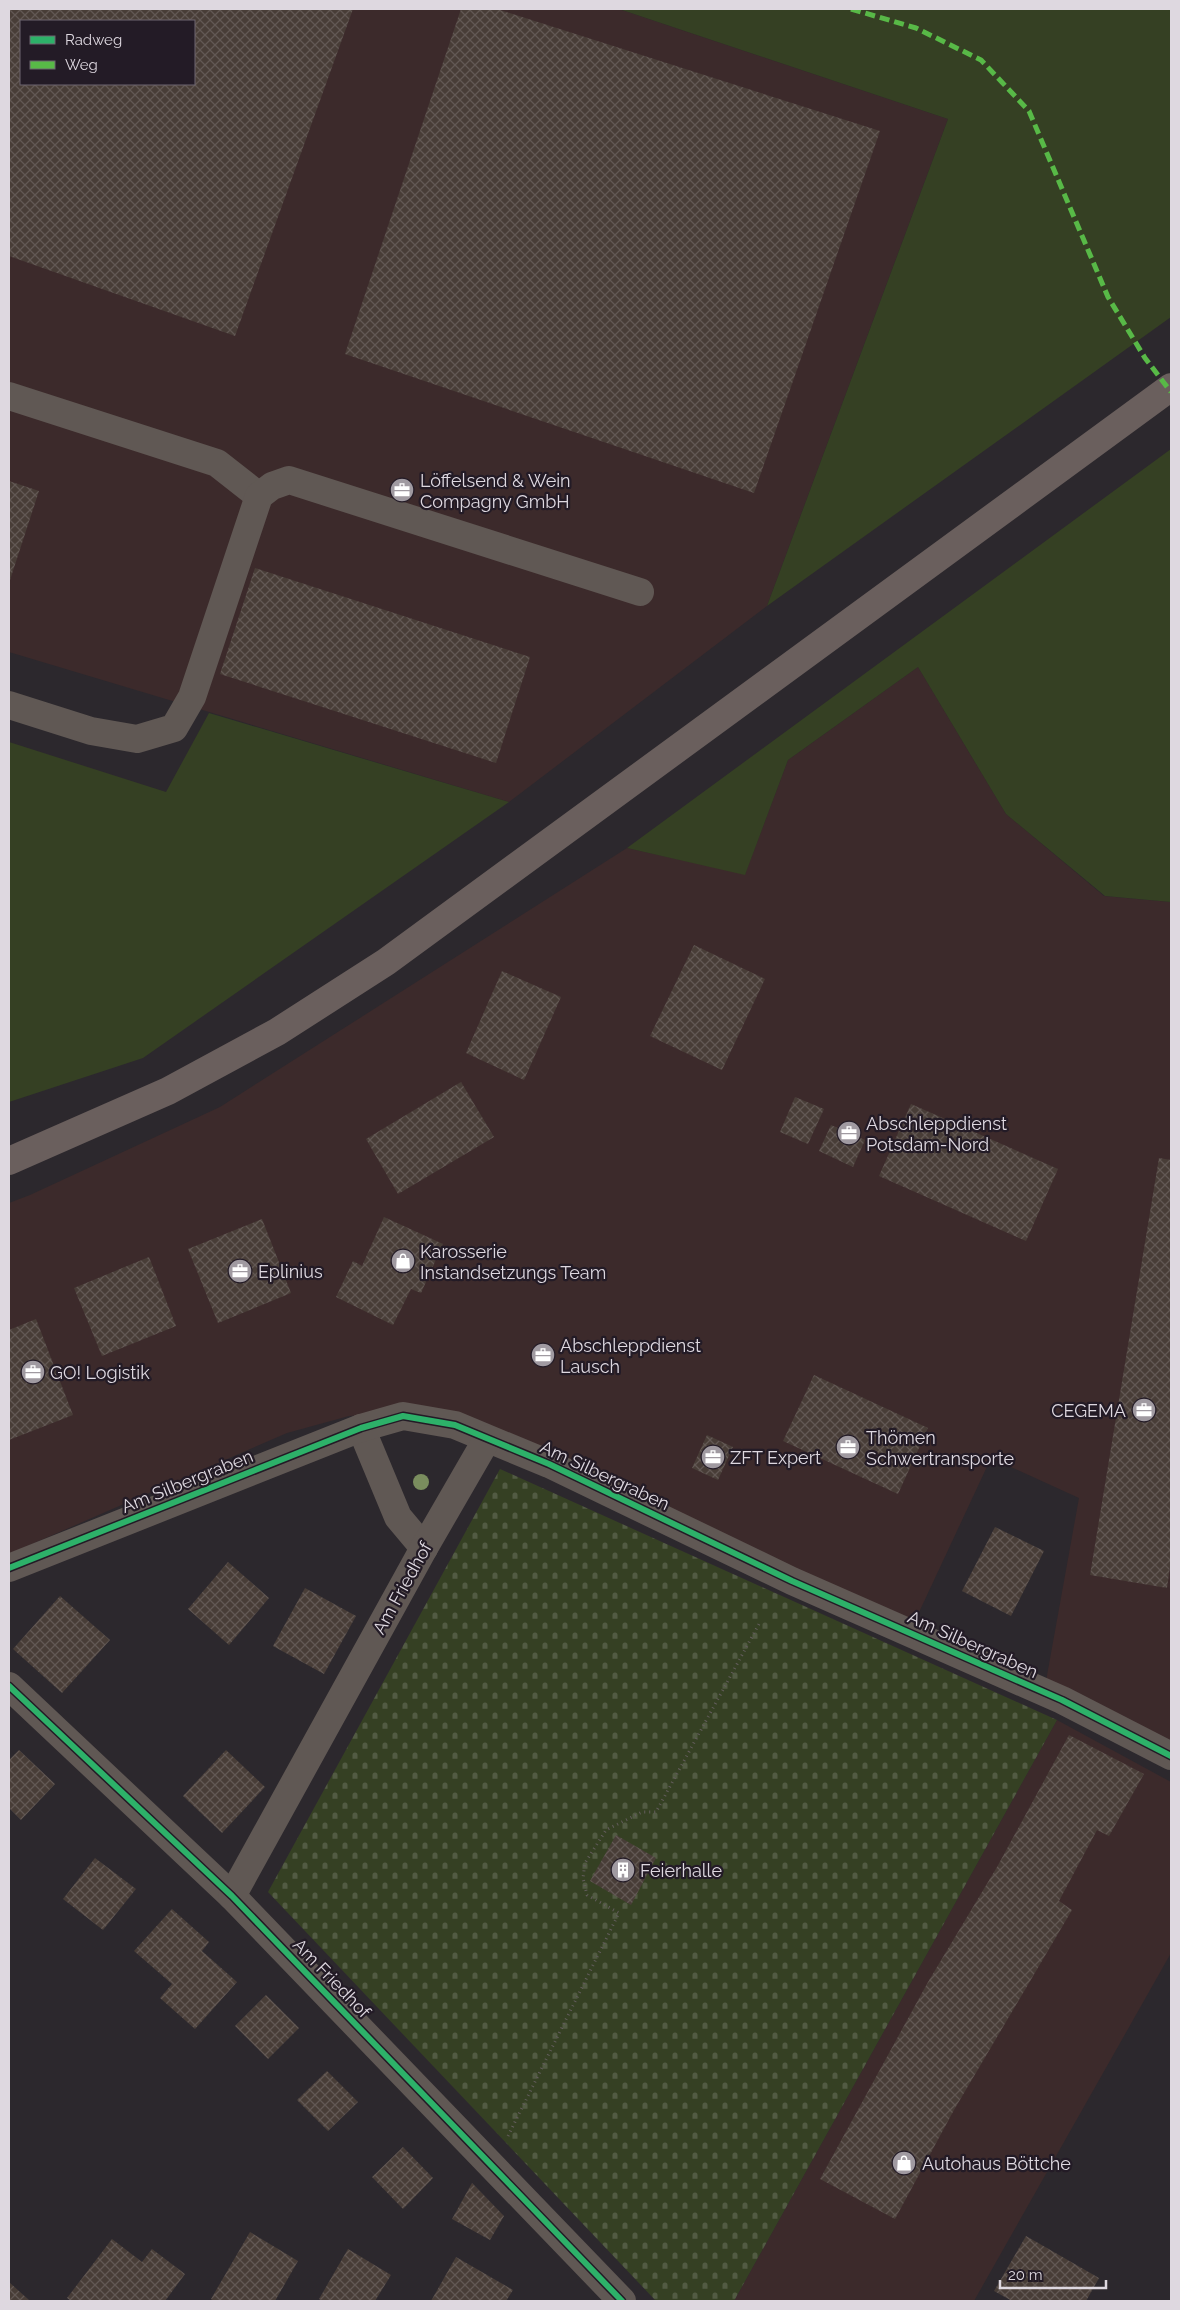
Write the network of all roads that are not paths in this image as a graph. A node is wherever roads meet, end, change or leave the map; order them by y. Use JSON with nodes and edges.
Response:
{"nodes":[{"id":1,"x":1171,"y":387,"type":"edge"},
{"id":2,"x":9,"y":396,"type":"edge"},
{"id":3,"x":259,"y":496,"type":"junction"},
{"id":4,"x":640,"y":592,"type":"dead end"},
{"id":5,"x":9,"y":704,"type":"edge"},
{"id":6,"x":9,"y":1161,"type":"edge"},
{"id":7,"x":361,"y":1428,"type":"junction"},
{"id":8,"x":487,"y":1439,"type":"junction"},
{"id":9,"x":424,"y":1548,"type":"junction"},
{"id":10,"x":9,"y":1568,"type":"edge"},
{"id":11,"x":9,"y":1686,"type":"edge"},
{"id":12,"x":1171,"y":1756,"type":"edge"},
{"id":13,"x":232,"y":1896,"type":"junction"},
{"id":14,"x":622,"y":2301,"type":"edge"}],
"edges":[{"from":1,"to":6,"type":"main road"},
{"from":2,"to":3,"type":"street"},
{"from":3,"to":4,"type":"street"},
{"from":3,"to":5,"type":"street"},
{"from":7,"to":8,"type":"street","name":"Am Silbergraben"},
{"from":7,"to":9,"type":"street"},
{"from":7,"to":10,"type":"street","name":"Am Silbergraben"},
{"from":8,"to":9,"type":"street","name":"Am Friedhof"},
{"from":8,"to":12,"type":"street","name":"Am Silbergraben"},
{"from":9,"to":13,"type":"street","name":"Am Friedhof"},
{"from":11,"to":13,"type":"street","name":"Am Friedhof"},
{"from":13,"to":14,"type":"street","name":"Am Friedhof"}]}
